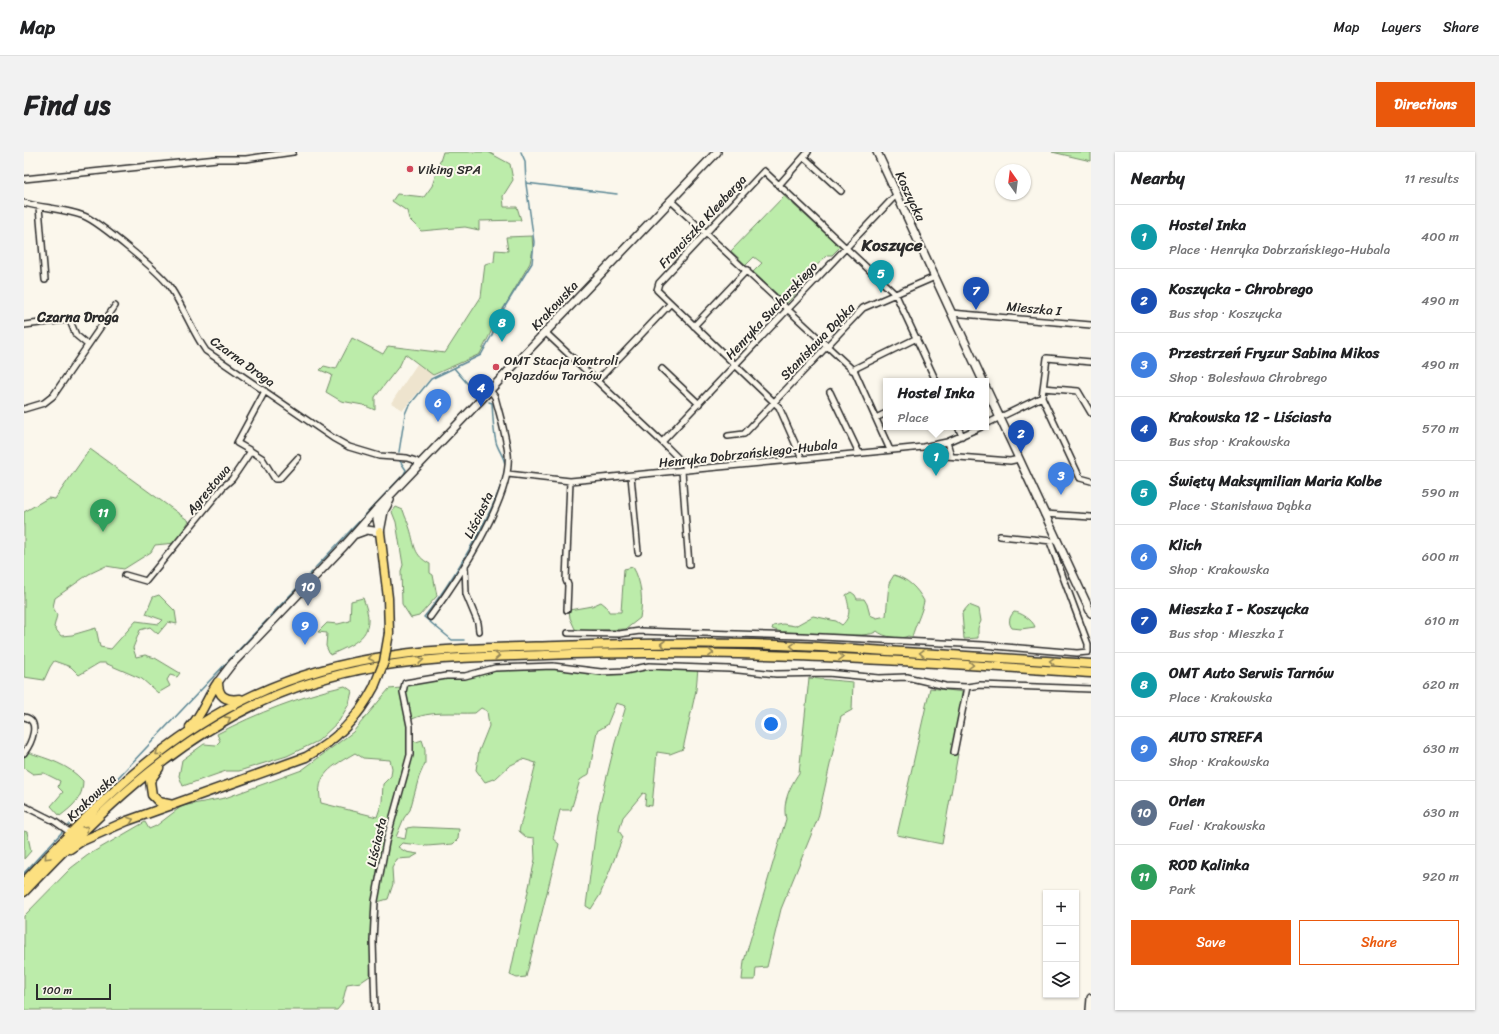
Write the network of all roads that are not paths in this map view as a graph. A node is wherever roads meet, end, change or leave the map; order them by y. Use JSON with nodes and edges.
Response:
{"nodes":[{"id":1,"x":293,"y":152,"type":"edge"},
{"id":2,"x":717,"y":152,"type":"edge"},
{"id":3,"x":808,"y":152,"type":"edge"},
{"id":4,"x":877,"y":152,"type":"edge"},
{"id":5,"x":804,"y":157,"type":"junction"},
{"id":6,"x":24,"y":179,"type":"edge"},
{"id":7,"x":779,"y":184,"type":"junction"},
{"id":8,"x":841,"y":191,"type":"dead end"},
{"id":9,"x":896,"y":194,"type":"junction"},
{"id":10,"x":670,"y":200,"type":"junction"},
{"id":11,"x":24,"y":203,"type":"edge"},
{"id":12,"x":39,"y":207,"type":"junction"},
{"id":13,"x":706,"y":232,"type":"junction"},
{"id":14,"x":845,"y":248,"type":"junction"},
{"id":15,"x":747,"y":270,"type":"junction"},
{"id":16,"x":935,"y":277,"type":"junction"},
{"id":17,"x":45,"y":280,"type":"dead end"},
{"id":18,"x":896,"y":295,"type":"junction"},
{"id":19,"x":670,"y":304,"type":"junction"},
{"id":20,"x":115,"y":306,"type":"dead end"},
{"id":21,"x":787,"y":309,"type":"junction"},
{"id":22,"x":951,"y":313,"type":"junction"},
{"id":23,"x":24,"y":325,"type":"edge"},
{"id":24,"x":1091,"y":325,"type":"edge"},
{"id":25,"x":694,"y":326,"type":"junction"},
{"id":26,"x":545,"y":332,"type":"junction"},
{"id":27,"x":917,"y":338,"type":"junction"},
{"id":28,"x":88,"y":345,"type":"junction"},
{"id":29,"x":827,"y":345,"type":"junction"},
{"id":30,"x":1091,"y":362,"type":"edge"},
{"id":31,"x":735,"y":365,"type":"junction"},
{"id":32,"x":662,"y":369,"type":"dead end"},
{"id":33,"x":852,"y":370,"type":"junction"},
{"id":34,"x":935,"y":378,"type":"edge"},
{"id":35,"x":982,"y":378,"type":"edge"},
{"id":36,"x":597,"y":381,"type":"junction"},
{"id":37,"x":1043,"y":388,"type":"junction"},
{"id":38,"x":490,"y":390,"type":"junction"},
{"id":39,"x":265,"y":391,"type":"junction"},
{"id":40,"x":830,"y":392,"type":"dead end"},
{"id":41,"x":989,"y":394,"type":"edge"},
{"id":42,"x":1042,"y":397,"type":"junction"},
{"id":43,"x":775,"y":402,"type":"junction"},
{"id":44,"x":699,"y":404,"type":"junction"},
{"id":45,"x":24,"y":409,"type":"edge"},
{"id":46,"x":1091,"y":413,"type":"edge"},
{"id":47,"x":883,"y":414,"type":"edge"},
{"id":48,"x":876,"y":418,"type":"junction"},
{"id":49,"x":1000,"y":418,"type":"junction"},
{"id":50,"x":989,"y":423,"type":"edge"},
{"id":51,"x":959,"y":430,"type":"edge"},
{"id":52,"x":975,"y":430,"type":"edge"},
{"id":53,"x":728,"y":436,"type":"dead end"},
{"id":54,"x":962,"y":436,"type":"junction"},
{"id":55,"x":662,"y":442,"type":"junction"},
{"id":56,"x":947,"y":442,"type":"junction"},
{"id":57,"x":929,"y":446,"type":"junction"},
{"id":58,"x":890,"y":450,"type":"junction"},
{"id":59,"x":251,"y":451,"type":"junction"},
{"id":60,"x":859,"y":453,"type":"junction"},
{"id":61,"x":951,"y":456,"type":"junction"},
{"id":62,"x":298,"y":458,"type":"dead end"},
{"id":63,"x":802,"y":459,"type":"junction"},
{"id":64,"x":1019,"y":459,"type":"junction"},
{"id":65,"x":420,"y":465,"type":"junction"},
{"id":66,"x":685,"y":470,"type":"junction"},
{"id":67,"x":508,"y":474,"type":"junction"},
{"id":68,"x":631,"y":476,"type":"junction"},
{"id":69,"x":570,"y":481,"type":"junction"},
{"id":70,"x":1091,"y":481,"type":"edge"},
{"id":71,"x":394,"y":492,"type":"junction"},
{"id":72,"x":382,"y":504,"type":"junction"},
{"id":73,"x":1044,"y":514,"type":"junction"},
{"id":74,"x":1091,"y":517,"type":"edge"},
{"id":75,"x":359,"y":528,"type":"junction"},
{"id":76,"x":380,"y":532,"type":"junction"},
{"id":77,"x":354,"y":535,"type":"junction"},
{"id":78,"x":1000,"y":536,"type":"dead end"},
{"id":79,"x":1053,"y":540,"type":"junction"},
{"id":80,"x":638,"y":552,"type":"dead end"},
{"id":81,"x":465,"y":564,"type":"junction"},
{"id":82,"x":689,"y":565,"type":"dead end"},
{"id":83,"x":125,"y":574,"type":"dead end"},
{"id":84,"x":567,"y":610,"type":"dead end"},
{"id":85,"x":1091,"y":614,"type":"edge"},
{"id":86,"x":430,"y":617,"type":"dead end"},
{"id":87,"x":479,"y":630,"type":"dead end"},
{"id":88,"x":568,"y":633,"type":"dead end"},
{"id":89,"x":1091,"y":664,"type":"edge"},
{"id":90,"x":1091,"y":673,"type":"edge"},
{"id":91,"x":218,"y":682,"type":"junction"},
{"id":92,"x":967,"y":687,"type":"junction"},
{"id":93,"x":1091,"y":689,"type":"edge"},
{"id":94,"x":254,"y":695,"type":"junction"},
{"id":95,"x":24,"y":717,"type":"edge"},
{"id":96,"x":180,"y":737,"type":"junction"},
{"id":97,"x":195,"y":738,"type":"junction"},
{"id":98,"x":954,"y":752,"type":"dead end"},
{"id":99,"x":24,"y":753,"type":"edge"},
{"id":100,"x":174,"y":805,"type":"junction"},
{"id":101,"x":24,"y":806,"type":"edge"},
{"id":102,"x":71,"y":833,"type":"junction"},
{"id":103,"x":49,"y":866,"type":"junction"},
{"id":104,"x":24,"y":882,"type":"edge"},
{"id":105,"x":24,"y":892,"type":"edge"},
{"id":106,"x":1091,"y":998,"type":"edge"},
{"id":107,"x":375,"y":1010,"type":"edge"},
{"id":108,"x":1090,"y":1010,"type":"edge"}],
"edges":[{"from":1,"to":6,"type":"street"},
{"from":2,"to":10,"type":"main road","name":"Krakowska"},
{"from":3,"to":5,"type":"street"},
{"from":4,"to":9,"type":"main road","name":"Koszycka"},
{"from":5,"to":7,"type":"street"},
{"from":5,"to":8,"type":"street"},
{"from":7,"to":13,"type":"street","name":"Franciszka Kleeberga"},
{"from":7,"to":14,"type":"street","name":"Franciszka Kleeberga"},
{"from":9,"to":14,"type":"street","name":"Henryka Sucharskiego"},
{"from":9,"to":16,"type":"main road","name":"Koszycka"},
{"from":10,"to":13,"type":"street"},
{"from":10,"to":26,"type":"main road","name":"Krakowska"},
{"from":11,"to":12,"type":"street","name":"Czarna Droga"},
{"from":12,"to":17,"type":"street"},
{"from":12,"to":39,"type":"street","name":"Czarna Droga"},
{"from":13,"to":15,"type":"street"},
{"from":13,"to":19,"type":"street","name":"Franciszka Kleeberga"},
{"from":14,"to":18,"type":"street","name":"Franciszka Kleeberga"},
{"from":14,"to":21,"type":"street","name":"Henryka Sucharskiego"},
{"from":15,"to":21,"type":"street"},
{"from":15,"to":25,"type":"street"},
{"from":16,"to":18,"type":"street","name":"Stanisława Dąbka"},
{"from":16,"to":22,"type":"main road","name":"Koszycka"},
{"from":18,"to":27,"type":"street"},
{"from":18,"to":29,"type":"street","name":"Stanisława Dąbka"},
{"from":19,"to":25,"type":"street","name":"Franciszka Kleeberga"},
{"from":19,"to":36,"type":"street"},
{"from":20,"to":28,"type":"street"},
{"from":21,"to":29,"type":"street"},
{"from":21,"to":31,"type":"street","name":"Henryka Sucharskiego"},
{"from":22,"to":24,"type":"street","name":"Mieszka I"},
{"from":22,"to":35,"type":"main road","name":"Koszycka"},
{"from":23,"to":28,"type":"street"},
{"from":25,"to":31,"type":"street","name":"Franciszka Kleeberga"},
{"from":26,"to":36,"type":"street"},
{"from":26,"to":38,"type":"main road","name":"Krakowska"},
{"from":27,"to":33,"type":"street"},
{"from":27,"to":34,"type":"street"},
{"from":28,"to":45,"type":"street"},
{"from":29,"to":33,"type":"street"},
{"from":29,"to":43,"type":"street","name":"Stanisława Dąbka"},
{"from":30,"to":37,"type":"street"},
{"from":31,"to":43,"type":"street","name":"Franciszka Kleeberga"},
{"from":31,"to":44,"type":"street","name":"Henryka Sucharskiego"},
{"from":32,"to":44,"type":"street"},
{"from":33,"to":48,"type":"street"},
{"from":36,"to":55,"type":"street"},
{"from":37,"to":42,"type":"street"},
{"from":37,"to":46,"type":"street"},
{"from":38,"to":65,"type":"main road","name":"Krakowska"},
{"from":38,"to":67,"type":"street","name":"Liściasta"},
{"from":39,"to":59,"type":"street"},
{"from":39,"to":65,"type":"street","name":"Czarna Droga"},
{"from":40,"to":60,"type":"street"},
{"from":41,"to":49,"type":"main road"},
{"from":42,"to":49,"type":"street"},
{"from":42,"to":70,"type":"street"},
{"from":43,"to":53,"type":"street","name":"Stanisława Dąbka"},
{"from":43,"to":63,"type":"street","name":"Franciszka Kleeberga"},
{"from":44,"to":55,"type":"street","name":"Henryka Sucharskiego"},
{"from":47,"to":48,"type":"street"},
{"from":48,"to":58,"type":"street"},
{"from":49,"to":50,"type":"street"},
{"from":49,"to":64,"type":"main road"},
{"from":51,"to":54,"type":"street"},
{"from":52,"to":54,"type":"street","name":"Henryka Dobrzańskiego-Hubala"},
{"from":54,"to":56,"type":"street","name":"Henryka Dobrzańskiego-Hubala"},
{"from":55,"to":66,"type":"street"},
{"from":56,"to":57,"type":"street","name":"Henryka Dobrzańskiego-Hubala"},
{"from":56,"to":61,"type":"street"},
{"from":57,"to":58,"type":"street","name":"Henryka Dobrzańskiego-Hubala"},
{"from":57,"to":61,"type":"street"},
{"from":58,"to":60,"type":"street","name":"Henryka Dobrzańskiego-Hubala"},
{"from":59,"to":62,"type":"street"},
{"from":59,"to":83,"type":"street","name":"Agrestowa"},
{"from":60,"to":63,"type":"street","name":"Henryka Dobrzańskiego-Hubala"},
{"from":61,"to":64,"type":"street"},
{"from":63,"to":66,"type":"street","name":"Henryka Dobrzańskiego-Hubala"},
{"from":64,"to":73,"type":"main road"},
{"from":65,"to":71,"type":"main road","name":"Krakowska"},
{"from":66,"to":68,"type":"street","name":"Henryka Dobrzańskiego-Hubala"},
{"from":66,"to":82,"type":"street"},
{"from":67,"to":69,"type":"street","name":"Henryka Dobrzańskiego-Hubala"},
{"from":67,"to":81,"type":"street","name":"Liściasta"},
{"from":68,"to":69,"type":"street","name":"Henryka Dobrzańskiego-Hubala"},
{"from":68,"to":80,"type":"street"},
{"from":69,"to":84,"type":"street"},
{"from":71,"to":72,"type":"main road","name":"Krakowska"},
{"from":71,"to":76,"type":"main road","name":"Krakowska"},
{"from":72,"to":75,"type":"main road","name":"Krakowska"},
{"from":72,"to":76,"type":"main road"},
{"from":73,"to":74,"type":"street"},
{"from":73,"to":79,"type":"main road"},
{"from":75,"to":76,"type":"main road"},
{"from":75,"to":77,"type":"main road","name":"Krakowska"},
{"from":76,"to":77,"type":"main road"},
{"from":76,"to":100,"type":"main road","bridge":true},
{"from":77,"to":91,"type":"main road","name":"Krakowska"},
{"from":78,"to":79,"type":"street"},
{"from":79,"to":85,"type":"main road"},
{"from":79,"to":88,"type":"street"},
{"from":81,"to":86,"type":"street","name":"Liściasta"},
{"from":81,"to":87,"type":"street"},
{"from":89,"to":94,"type":"main road","one_way":true},
{"from":97,"to":90,"type":"main road","one_way":true},
{"from":91,"to":94,"type":"main road"},
{"from":91,"to":96,"type":"main road"},
{"from":92,"to":93,"type":"street"},
{"from":92,"to":98,"type":"street"},
{"from":92,"to":107,"type":"street","name":"Liściasta"},
{"from":94,"to":96,"type":"main road"},
{"from":95,"to":99,"type":"street"},
{"from":96,"to":102,"type":"main road","name":"Krakowska","one_way":true},
{"from":97,"to":100,"type":"main road"},
{"from":103,"to":97,"type":"main road","one_way":true},
{"from":103,"to":100,"type":"main road","one_way":true},
{"from":101,"to":102,"type":"street"},
{"from":102,"to":104,"type":"main road","name":"Krakowska","one_way":true},
{"from":103,"to":105,"type":"main road"},
{"from":106,"to":108,"type":"main road"}]}
